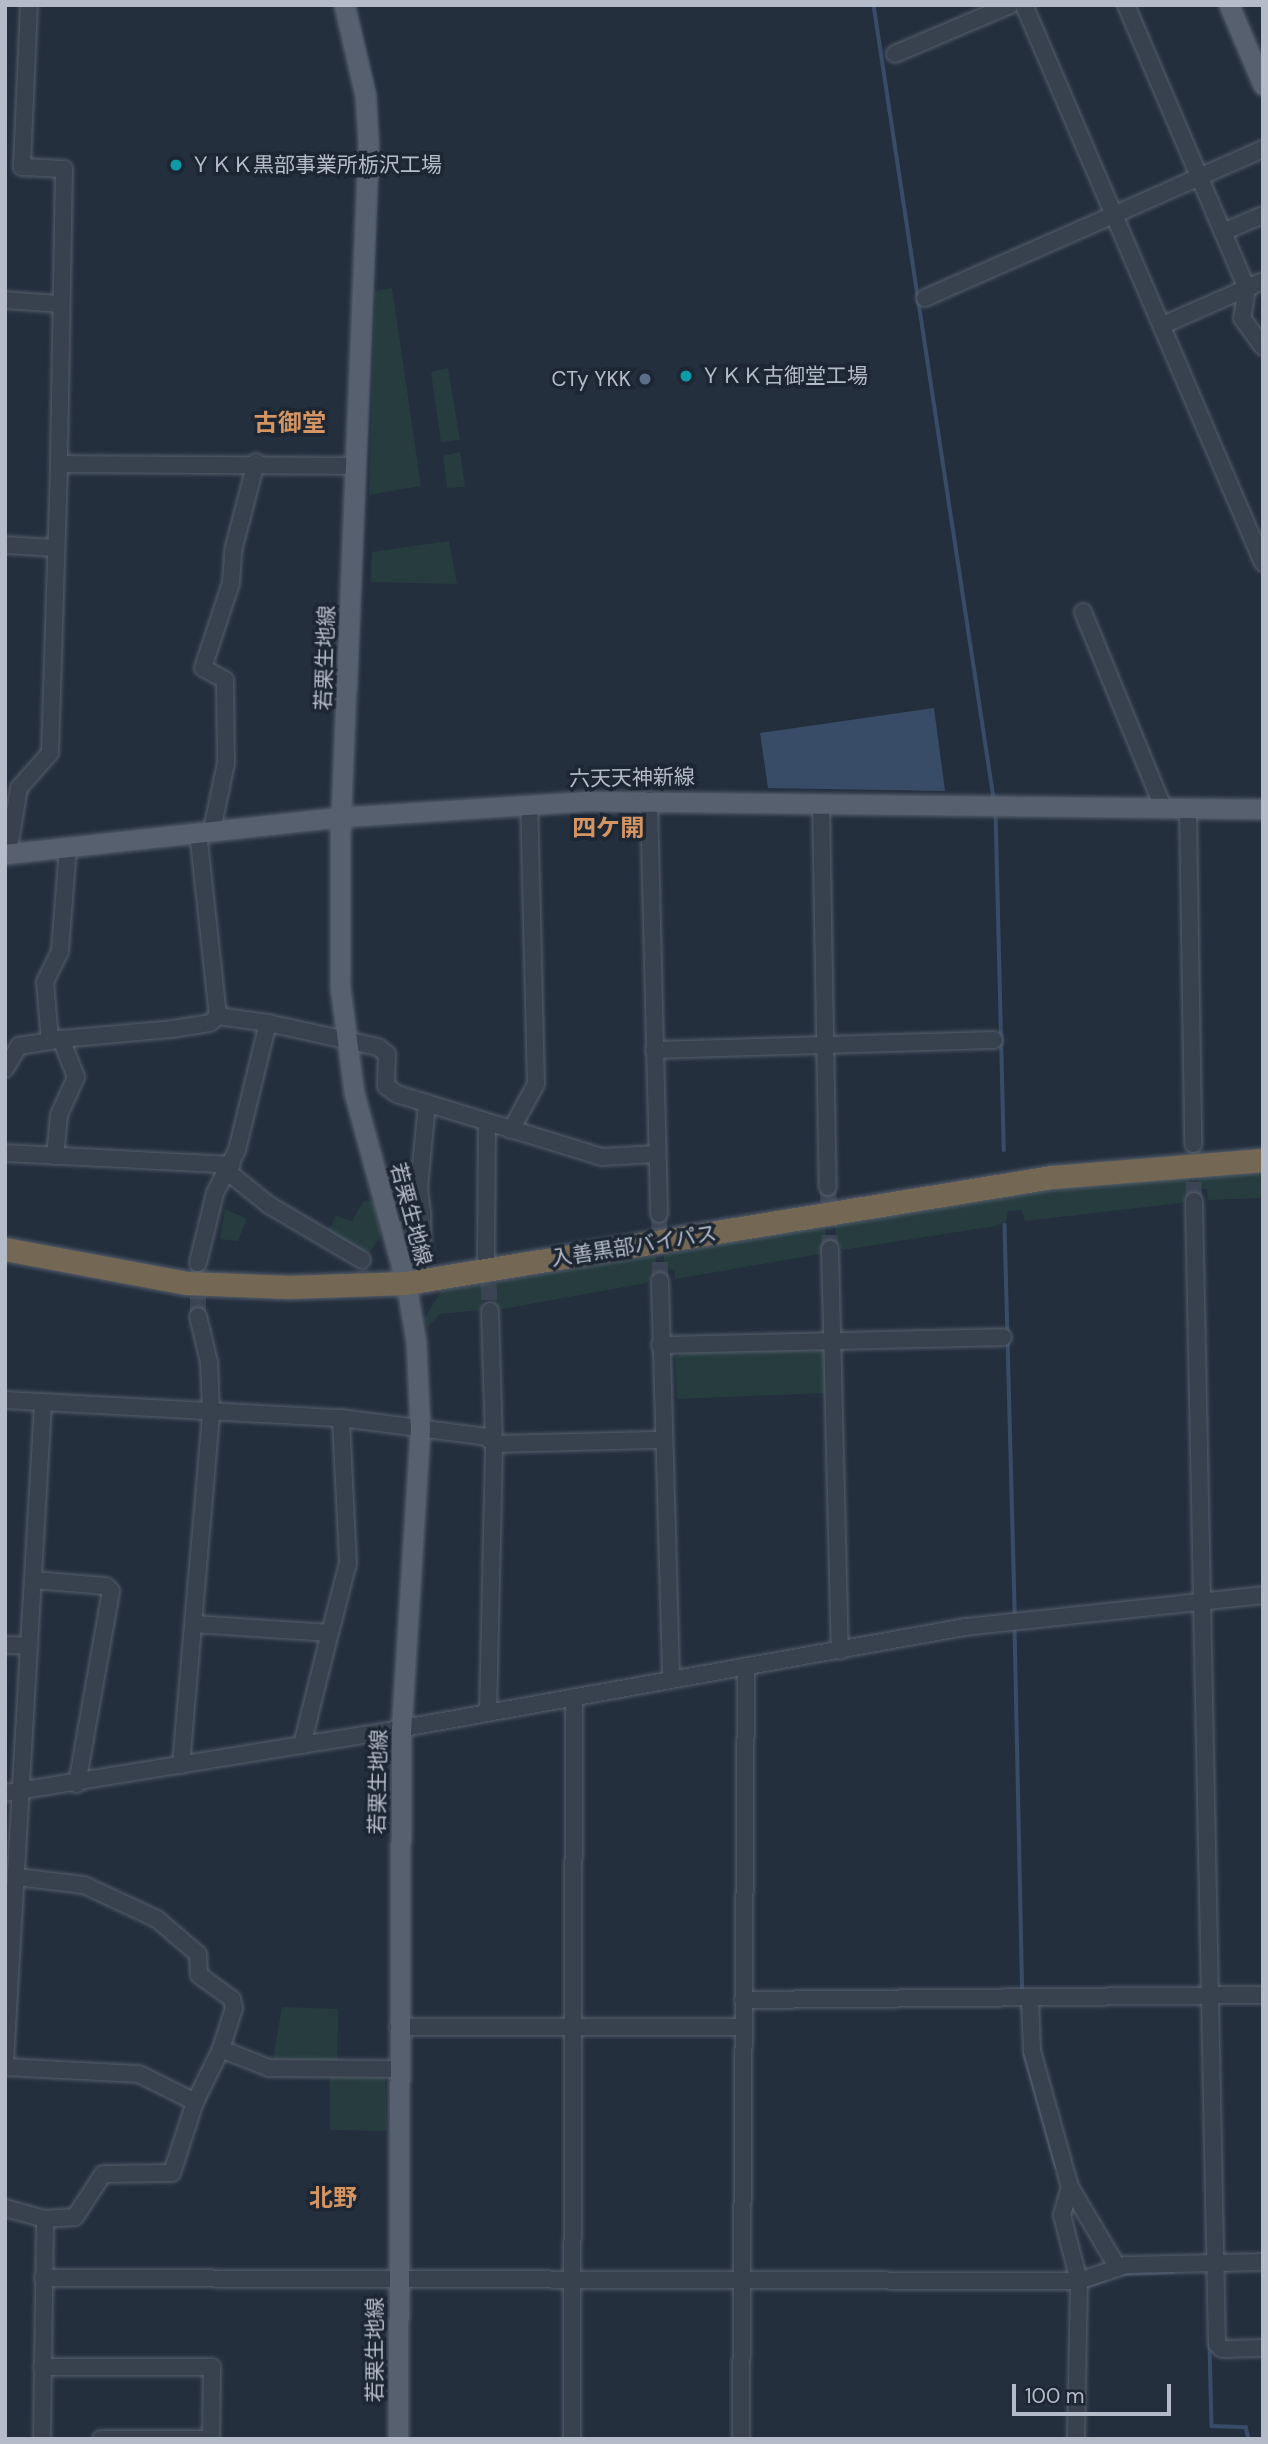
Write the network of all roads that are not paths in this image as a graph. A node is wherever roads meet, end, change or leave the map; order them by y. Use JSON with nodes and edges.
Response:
{"nodes":[{"id":1,"x":29,"y":5,"type":"edge"},
{"id":2,"x":344,"y":5,"type":"edge"},
{"id":3,"x":1010,"y":5,"type":"edge"},
{"id":4,"x":1024,"y":5,"type":"edge"},
{"id":5,"x":1126,"y":5,"type":"edge"},
{"id":6,"x":1228,"y":5,"type":"edge"},
{"id":7,"x":894,"y":54,"type":"dead end"},
{"id":8,"x":1263,"y":85,"type":"edge"},
{"id":9,"x":1263,"y":149,"type":"edge"},
{"id":10,"x":5,"y":166,"type":"edge"},
{"id":11,"x":22,"y":167,"type":"junction"},
{"id":12,"x":1199,"y":176,"type":"junction"},
{"id":13,"x":1112,"y":214,"type":"junction"},
{"id":14,"x":1263,"y":215,"type":"edge"},
{"id":15,"x":1223,"y":232,"type":"junction"},
{"id":16,"x":1263,"y":281,"type":"edge"},
{"id":17,"x":1247,"y":288,"type":"junction"},
{"id":18,"x":925,"y":298,"type":"dead end"},
{"id":19,"x":5,"y":300,"type":"edge"},
{"id":20,"x":60,"y":304,"type":"junction"},
{"id":21,"x":1163,"y":326,"type":"junction"},
{"id":22,"x":1263,"y":347,"type":"edge"},
{"id":23,"x":256,"y":462,"type":"junction"},
{"id":24,"x":59,"y":464,"type":"junction"},
{"id":25,"x":354,"y":466,"type":"junction"},
{"id":26,"x":5,"y":545,"type":"edge"},
{"id":27,"x":55,"y":548,"type":"junction"},
{"id":28,"x":1263,"y":563,"type":"edge"},
{"id":29,"x":1083,"y":612,"type":"dead end"},
{"id":30,"x":649,"y":800,"type":"junction"},
{"id":31,"x":821,"y":803,"type":"junction"},
{"id":32,"x":529,"y":804,"type":"junction"},
{"id":33,"x":1163,"y":807,"type":"junction"},
{"id":34,"x":1188,"y":808,"type":"junction"},
{"id":35,"x":1263,"y":809,"type":"edge"},
{"id":36,"x":342,"y":817,"type":"junction"},
{"id":37,"x":205,"y":831,"type":"junction"},
{"id":38,"x":68,"y":848,"type":"junction"},
{"id":39,"x":7,"y":854,"type":"edge"},
{"id":40,"x":218,"y":1016,"type":"junction"},
{"id":41,"x":268,"y":1023,"type":"junction"},
{"id":42,"x":56,"y":1040,"type":"junction"},
{"id":43,"x":346,"y":1040,"type":"junction"},
{"id":44,"x":994,"y":1041,"type":"dead end"},
{"id":45,"x":825,"y":1046,"type":"junction"},
{"id":46,"x":654,"y":1050,"type":"junction"},
{"id":47,"x":5,"y":1069,"type":"edge"},
{"id":48,"x":427,"y":1104,"type":"junction"},
{"id":49,"x":487,"y":1123,"type":"junction"},
{"id":50,"x":511,"y":1130,"type":"junction"},
{"id":51,"x":1193,"y":1144,"type":"tunnel mouth"},
{"id":52,"x":5,"y":1153,"type":"edge"},
{"id":53,"x":657,"y":1154,"type":"junction"},
{"id":54,"x":55,"y":1156,"type":"junction"},
{"id":55,"x":1263,"y":1160,"type":"edge"},
{"id":56,"x":230,"y":1169,"type":"junction"},
{"id":57,"x":828,"y":1187,"type":"tunnel mouth"},
{"id":58,"x":1194,"y":1201,"type":"tunnel mouth"},
{"id":59,"x":422,"y":1213,"type":"junction"},
{"id":60,"x":388,"y":1214,"type":"junction"},
{"id":61,"x":659,"y":1214,"type":"tunnel mouth"},
{"id":62,"x":5,"y":1249,"type":"edge"},
{"id":63,"x":830,"y":1249,"type":"tunnel mouth"},
{"id":64,"x":424,"y":1252,"type":"dead end"},
{"id":65,"x":486,"y":1258,"type":"tunnel mouth"},
{"id":66,"x":362,"y":1260,"type":"dead end"},
{"id":67,"x":198,"y":1263,"type":"tunnel mouth"},
{"id":68,"x":660,"y":1281,"type":"tunnel mouth"},
{"id":69,"x":406,"y":1283,"type":"junction"},
{"id":70,"x":490,"y":1311,"type":"tunnel mouth"},
{"id":71,"x":198,"y":1316,"type":"tunnel mouth"},
{"id":72,"x":1003,"y":1337,"type":"dead end"},
{"id":73,"x":832,"y":1341,"type":"junction"},
{"id":74,"x":660,"y":1345,"type":"junction"},
{"id":75,"x":5,"y":1400,"type":"edge"},
{"id":76,"x":43,"y":1402,"type":"junction"},
{"id":77,"x":211,"y":1412,"type":"junction"},
{"id":78,"x":341,"y":1418,"type":"junction"},
{"id":79,"x":420,"y":1429,"type":"junction"},
{"id":80,"x":663,"y":1440,"type":"junction"},
{"id":81,"x":494,"y":1444,"type":"junction"},
{"id":82,"x":33,"y":1580,"type":"junction"},
{"id":83,"x":1263,"y":1595,"type":"edge"},
{"id":84,"x":1204,"y":1600,"type":"junction"},
{"id":85,"x":194,"y":1624,"type":"junction"},
{"id":86,"x":330,"y":1633,"type":"junction"},
{"id":87,"x":5,"y":1645,"type":"edge"},
{"id":88,"x":29,"y":1646,"type":"junction"},
{"id":89,"x":840,"y":1651,"type":"junction"},
{"id":90,"x":746,"y":1666,"type":"junction"},
{"id":91,"x":671,"y":1680,"type":"junction"},
{"id":92,"x":575,"y":1698,"type":"junction"},
{"id":93,"x":488,"y":1713,"type":"junction"},
{"id":94,"x":401,"y":1728,"type":"junction"},
{"id":95,"x":302,"y":1745,"type":"junction"},
{"id":96,"x":181,"y":1765,"type":"junction"},
{"id":97,"x":78,"y":1784,"type":"junction"},
{"id":98,"x":12,"y":1792,"type":"edge"},
{"id":99,"x":17,"y":1877,"type":"junction"},
{"id":100,"x":1263,"y":1995,"type":"edge"},
{"id":101,"x":1212,"y":1996,"type":"junction"},
{"id":102,"x":1030,"y":1998,"type":"junction"},
{"id":103,"x":743,"y":2000,"type":"junction"},
{"id":104,"x":398,"y":2027,"type":"junction"},
{"id":105,"x":573,"y":2027,"type":"junction"},
{"id":106,"x":743,"y":2028,"type":"junction"},
{"id":107,"x":221,"y":2049,"type":"junction"},
{"id":108,"x":5,"y":2060,"type":"edge"},
{"id":109,"x":5,"y":2067,"type":"edge"},
{"id":110,"x":398,"y":2069,"type":"junction"},
{"id":111,"x":195,"y":2102,"type":"junction"},
{"id":112,"x":1070,"y":2188,"type":"junction"},
{"id":113,"x":5,"y":2208,"type":"edge"},
{"id":114,"x":45,"y":2219,"type":"junction"},
{"id":115,"x":1263,"y":2262,"type":"edge"},
{"id":116,"x":1216,"y":2263,"type":"junction"},
{"id":117,"x":1118,"y":2268,"type":"junction"},
{"id":118,"x":43,"y":2278,"type":"junction"},
{"id":119,"x":398,"y":2279,"type":"junction"},
{"id":120,"x":572,"y":2279,"type":"junction"},
{"id":121,"x":741,"y":2279,"type":"junction"},
{"id":122,"x":1079,"y":2281,"type":"junction"},
{"id":123,"x":1263,"y":2348,"type":"edge"},
{"id":124,"x":42,"y":2367,"type":"junction"},
{"id":125,"x":42,"y":2439,"type":"edge"},
{"id":126,"x":101,"y":2439,"type":"edge"},
{"id":127,"x":398,"y":2439,"type":"edge"},
{"id":128,"x":572,"y":2439,"type":"edge"},
{"id":129,"x":741,"y":2439,"type":"edge"},
{"id":130,"x":1076,"y":2439,"type":"edge"}],
"edges":[{"from":1,"to":11,"type":"street"},
{"from":2,"to":25,"type":"main road","name":"若栗生地線"},
{"from":3,"to":7,"type":"street"},
{"from":4,"to":13,"type":"street"},
{"from":5,"to":12,"type":"street"},
{"from":6,"to":8,"type":"main road"},
{"from":9,"to":12,"type":"street"},
{"from":10,"to":11,"type":"street"},
{"from":11,"to":20,"type":"street"},
{"from":12,"to":13,"type":"street"},
{"from":12,"to":15,"type":"street"},
{"from":13,"to":18,"type":"street"},
{"from":13,"to":21,"type":"street"},
{"from":14,"to":15,"type":"street"},
{"from":15,"to":17,"type":"street"},
{"from":16,"to":17,"type":"street"},
{"from":17,"to":21,"type":"street"},
{"from":17,"to":22,"type":"street"},
{"from":19,"to":20,"type":"street"},
{"from":20,"to":24,"type":"street"},
{"from":21,"to":28,"type":"street"},
{"from":23,"to":24,"type":"street"},
{"from":23,"to":25,"type":"street"},
{"from":23,"to":37,"type":"street"},
{"from":24,"to":27,"type":"street"},
{"from":25,"to":36,"type":"main road","name":"若栗生地線"},
{"from":26,"to":27,"type":"street"},
{"from":27,"to":39,"type":"street"},
{"from":29,"to":33,"type":"street"},
{"from":30,"to":31,"type":"main road","name":"六天天神新線"},
{"from":30,"to":32,"type":"main road","name":"六天天神新線"},
{"from":30,"to":46,"type":"street"},
{"from":31,"to":33,"type":"main road","name":"六天天神新線"},
{"from":31,"to":45,"type":"street"},
{"from":32,"to":36,"type":"main road","name":"六天天神新線"},
{"from":32,"to":50,"type":"street"},
{"from":33,"to":34,"type":"main road","name":"六天天神新線"},
{"from":34,"to":35,"type":"main road","name":"六天天神新線"},
{"from":34,"to":51,"type":"street"},
{"from":36,"to":37,"type":"main road","name":"六天天神新線"},
{"from":36,"to":43,"type":"main road","name":"若栗生地線"},
{"from":37,"to":38,"type":"main road","name":"六天天神新線"},
{"from":37,"to":40,"type":"street"},
{"from":38,"to":39,"type":"main road","name":"六天天神新線"},
{"from":38,"to":42,"type":"street"},
{"from":40,"to":41,"type":"street"},
{"from":40,"to":42,"type":"street"},
{"from":41,"to":43,"type":"street"},
{"from":41,"to":56,"type":"street"},
{"from":42,"to":47,"type":"street"},
{"from":42,"to":54,"type":"street"},
{"from":43,"to":48,"type":"street"},
{"from":43,"to":60,"type":"main road","name":"若栗生地線"},
{"from":44,"to":45,"type":"street"},
{"from":45,"to":46,"type":"street"},
{"from":45,"to":57,"type":"street"},
{"from":46,"to":53,"type":"street"},
{"from":48,"to":49,"type":"street"},
{"from":48,"to":59,"type":"street"},
{"from":49,"to":50,"type":"street"},
{"from":49,"to":65,"type":"street"},
{"from":50,"to":53,"type":"street"},
{"from":52,"to":54,"type":"street"},
{"from":53,"to":61,"type":"street"},
{"from":54,"to":56,"type":"street"},
{"from":55,"to":69,"type":"highway","name":"入善黒部バイパス"},
{"from":56,"to":66,"type":"street"},
{"from":56,"to":67,"type":"street"},
{"from":58,"to":84,"type":"street"},
{"from":59,"to":60,"type":"street"},
{"from":59,"to":64,"type":"street"},
{"from":60,"to":69,"type":"main road","name":"若栗生地線"},
{"from":62,"to":69,"type":"highway","name":"入善黒部バイパス"},
{"from":63,"to":73,"type":"street"},
{"from":68,"to":74,"type":"street"},
{"from":69,"to":79,"type":"main road","name":"若栗生地線"},
{"from":70,"to":81,"type":"street"},
{"from":71,"to":77,"type":"street"},
{"from":72,"to":73,"type":"street"},
{"from":73,"to":74,"type":"street"},
{"from":73,"to":89,"type":"street"},
{"from":74,"to":80,"type":"street"},
{"from":75,"to":76,"type":"street"},
{"from":76,"to":77,"type":"street"},
{"from":76,"to":82,"type":"street"},
{"from":77,"to":78,"type":"street"},
{"from":77,"to":85,"type":"street"},
{"from":78,"to":79,"type":"street"},
{"from":78,"to":86,"type":"street"},
{"from":79,"to":81,"type":"street"},
{"from":79,"to":94,"type":"main road","name":"若栗生地線"},
{"from":80,"to":81,"type":"street"},
{"from":80,"to":91,"type":"street"},
{"from":81,"to":93,"type":"street"},
{"from":82,"to":88,"type":"street"},
{"from":82,"to":97,"type":"street"},
{"from":83,"to":84,"type":"street"},
{"from":84,"to":89,"type":"street"},
{"from":84,"to":101,"type":"street"},
{"from":85,"to":86,"type":"street"},
{"from":85,"to":96,"type":"street"},
{"from":86,"to":95,"type":"street"},
{"from":87,"to":88,"type":"street"},
{"from":88,"to":98,"type":"street"},
{"from":89,"to":90,"type":"street"},
{"from":90,"to":91,"type":"street"},
{"from":90,"to":103,"type":"street"},
{"from":91,"to":92,"type":"street"},
{"from":92,"to":93,"type":"street"},
{"from":92,"to":105,"type":"street"},
{"from":93,"to":94,"type":"street"},
{"from":94,"to":95,"type":"street"},
{"from":94,"to":104,"type":"main road","name":"若栗生地線"},
{"from":95,"to":96,"type":"street"},
{"from":96,"to":97,"type":"street"},
{"from":97,"to":98,"type":"street"},
{"from":98,"to":99,"type":"street"},
{"from":99,"to":107,"type":"street"},
{"from":99,"to":108,"type":"street"},
{"from":100,"to":101,"type":"street"},
{"from":101,"to":102,"type":"street"},
{"from":101,"to":116,"type":"street"},
{"from":102,"to":103,"type":"street"},
{"from":102,"to":112,"type":"street"},
{"from":103,"to":106,"type":"street"},
{"from":104,"to":105,"type":"street"},
{"from":104,"to":110,"type":"main road","name":"若栗生地線"},
{"from":105,"to":106,"type":"street"},
{"from":105,"to":120,"type":"street"},
{"from":106,"to":121,"type":"street"},
{"from":107,"to":110,"type":"street"},
{"from":107,"to":111,"type":"street"},
{"from":109,"to":111,"type":"street"},
{"from":110,"to":119,"type":"main road","name":"若栗生地線"},
{"from":111,"to":114,"type":"street"},
{"from":112,"to":117,"type":"street"},
{"from":112,"to":122,"type":"street"},
{"from":113,"to":114,"type":"street"},
{"from":114,"to":118,"type":"street"},
{"from":115,"to":116,"type":"street"},
{"from":116,"to":117,"type":"street"},
{"from":116,"to":123,"type":"street"},
{"from":117,"to":122,"type":"street"},
{"from":118,"to":119,"type":"street"},
{"from":118,"to":124,"type":"street"},
{"from":119,"to":120,"type":"street"},
{"from":119,"to":127,"type":"main road","name":"若栗生地線"},
{"from":120,"to":121,"type":"street"},
{"from":120,"to":128,"type":"street"},
{"from":121,"to":122,"type":"street"},
{"from":121,"to":129,"type":"street"},
{"from":122,"to":130,"type":"street"},
{"from":124,"to":125,"type":"street"},
{"from":124,"to":126,"type":"street"}]}
